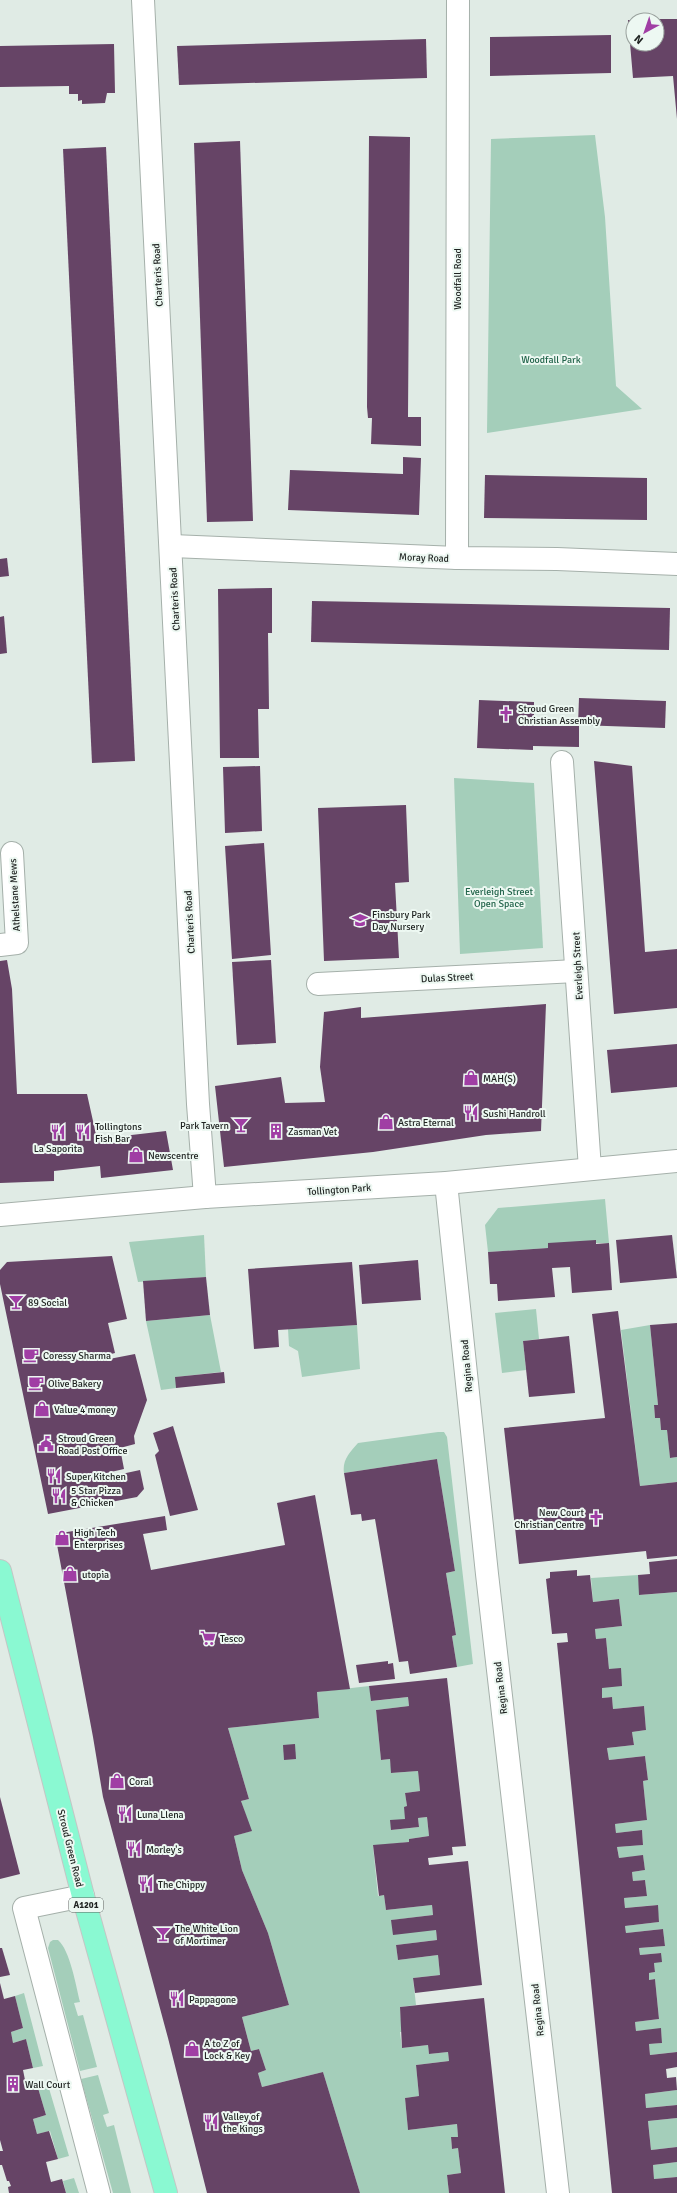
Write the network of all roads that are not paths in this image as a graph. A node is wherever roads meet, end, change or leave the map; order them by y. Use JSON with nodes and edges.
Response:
{"nodes":[{"id":1,"x":143,"y":0,"type":"edge"},
{"id":2,"x":458,"y":0,"type":"edge"},
{"id":3,"x":172,"y":546,"type":"junction"},
{"id":4,"x":457,"y":558,"type":"junction"},
{"id":5,"x":677,"y":564,"type":"edge"},
{"id":6,"x":562,"y":762,"type":"dead end"},
{"id":7,"x":12,"y":853,"type":"dead end"},
{"id":8,"x":0,"y":945,"type":"edge"},
{"id":9,"x":576,"y":971,"type":"junction"},
{"id":10,"x":318,"y":984,"type":"dead end"},
{"id":11,"x":677,"y":1161,"type":"edge"},
{"id":12,"x":590,"y":1169,"type":"junction"},
{"id":13,"x":446,"y":1183,"type":"junction"},
{"id":14,"x":204,"y":1197,"type":"junction"},
{"id":15,"x":0,"y":1215,"type":"edge"},
{"id":16,"x":0,"y":1571,"type":"edge"},
{"id":17,"x":83,"y":1896,"type":"junction"},
{"id":18,"x":99,"y":2193,"type":"edge"},
{"id":19,"x":166,"y":2193,"type":"edge"},
{"id":20,"x":558,"y":2193,"type":"edge"}],
"edges":[{"from":1,"to":3,"type":"street","name":"Charteris Road"},
{"from":2,"to":4,"type":"street","name":"Woodfall Road"},
{"from":3,"to":4,"type":"street","name":"Moray Road"},
{"from":3,"to":14,"type":"street","name":"Charteris Road"},
{"from":4,"to":5,"type":"street","name":"Moray Road"},
{"from":6,"to":9,"type":"street","name":"Everleigh Street"},
{"from":7,"to":8,"type":"street","name":"Athelstane Mews"},
{"from":9,"to":10,"type":"street","name":"Dulas Street"},
{"from":9,"to":12,"type":"street","name":"Everleigh Street"},
{"from":11,"to":12,"type":"street","name":"Tollington Park"},
{"from":12,"to":13,"type":"street","name":"Tollington Park"},
{"from":13,"to":14,"type":"street","name":"Tollington Park"},
{"from":13,"to":20,"type":"street","name":"Regina Road"},
{"from":14,"to":15,"type":"street","name":"Tollington Park"},
{"from":16,"to":17,"type":"main road","name":"Stroud Green Road","number":"A1201"},
{"from":17,"to":18,"type":"street"},
{"from":17,"to":19,"type":"main road","name":"Stroud Green Road","number":"A1201"}]}
